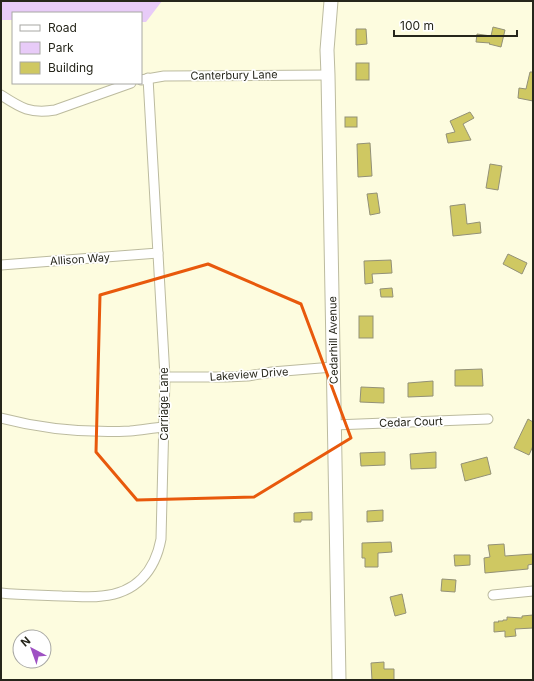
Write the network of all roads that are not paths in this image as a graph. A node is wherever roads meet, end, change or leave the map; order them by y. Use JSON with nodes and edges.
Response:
{"nodes":[{"id":1,"x":331,"y":1,"type":"edge"},
{"id":2,"x":328,"y":74,"type":"junction"},
{"id":3,"x":145,"y":79,"type":"edge"},
{"id":4,"x":128,"y":84,"type":"edge"},
{"id":5,"x":1,"y":95,"type":"edge"},
{"id":6,"x":158,"y":253,"type":"junction"},
{"id":7,"x":1,"y":265,"type":"edge"},
{"id":8,"x":333,"y":367,"type":"junction"},
{"id":9,"x":165,"y":377,"type":"junction"},
{"id":10,"x":1,"y":418,"type":"edge"},
{"id":11,"x":488,"y":419,"type":"dead end"},
{"id":12,"x":334,"y":425,"type":"junction"},
{"id":13,"x":164,"y":427,"type":"junction"},
{"id":14,"x":533,"y":591,"type":"edge"},
{"id":15,"x":1,"y":593,"type":"edge"},
{"id":16,"x":493,"y":595,"type":"dead end"},
{"id":17,"x":339,"y":680,"type":"edge"}],
"edges":[{"from":1,"to":2,"type":"street","name":"Cedarhill Avenue"},
{"from":2,"to":3,"type":"street","name":"Canterbury Lane"},
{"from":2,"to":8,"type":"street","name":"Cedarhill Avenue"},
{"from":3,"to":6,"type":"street","name":"Carriage Lane"},
{"from":4,"to":5,"type":"street"},
{"from":6,"to":7,"type":"street","name":"Allison Way"},
{"from":6,"to":9,"type":"street","name":"Carriage Lane"},
{"from":8,"to":9,"type":"street","name":"Lakeview Drive"},
{"from":8,"to":12,"type":"street","name":"Cedarhill Avenue"},
{"from":9,"to":13,"type":"street","name":"Carriage Lane"},
{"from":10,"to":13,"type":"street"},
{"from":11,"to":12,"type":"street","name":"Cedar Court"},
{"from":12,"to":17,"type":"street","name":"Cedarhill Avenue"},
{"from":13,"to":15,"type":"street","name":"Carriage Lane"},
{"from":14,"to":16,"type":"street"}]}
